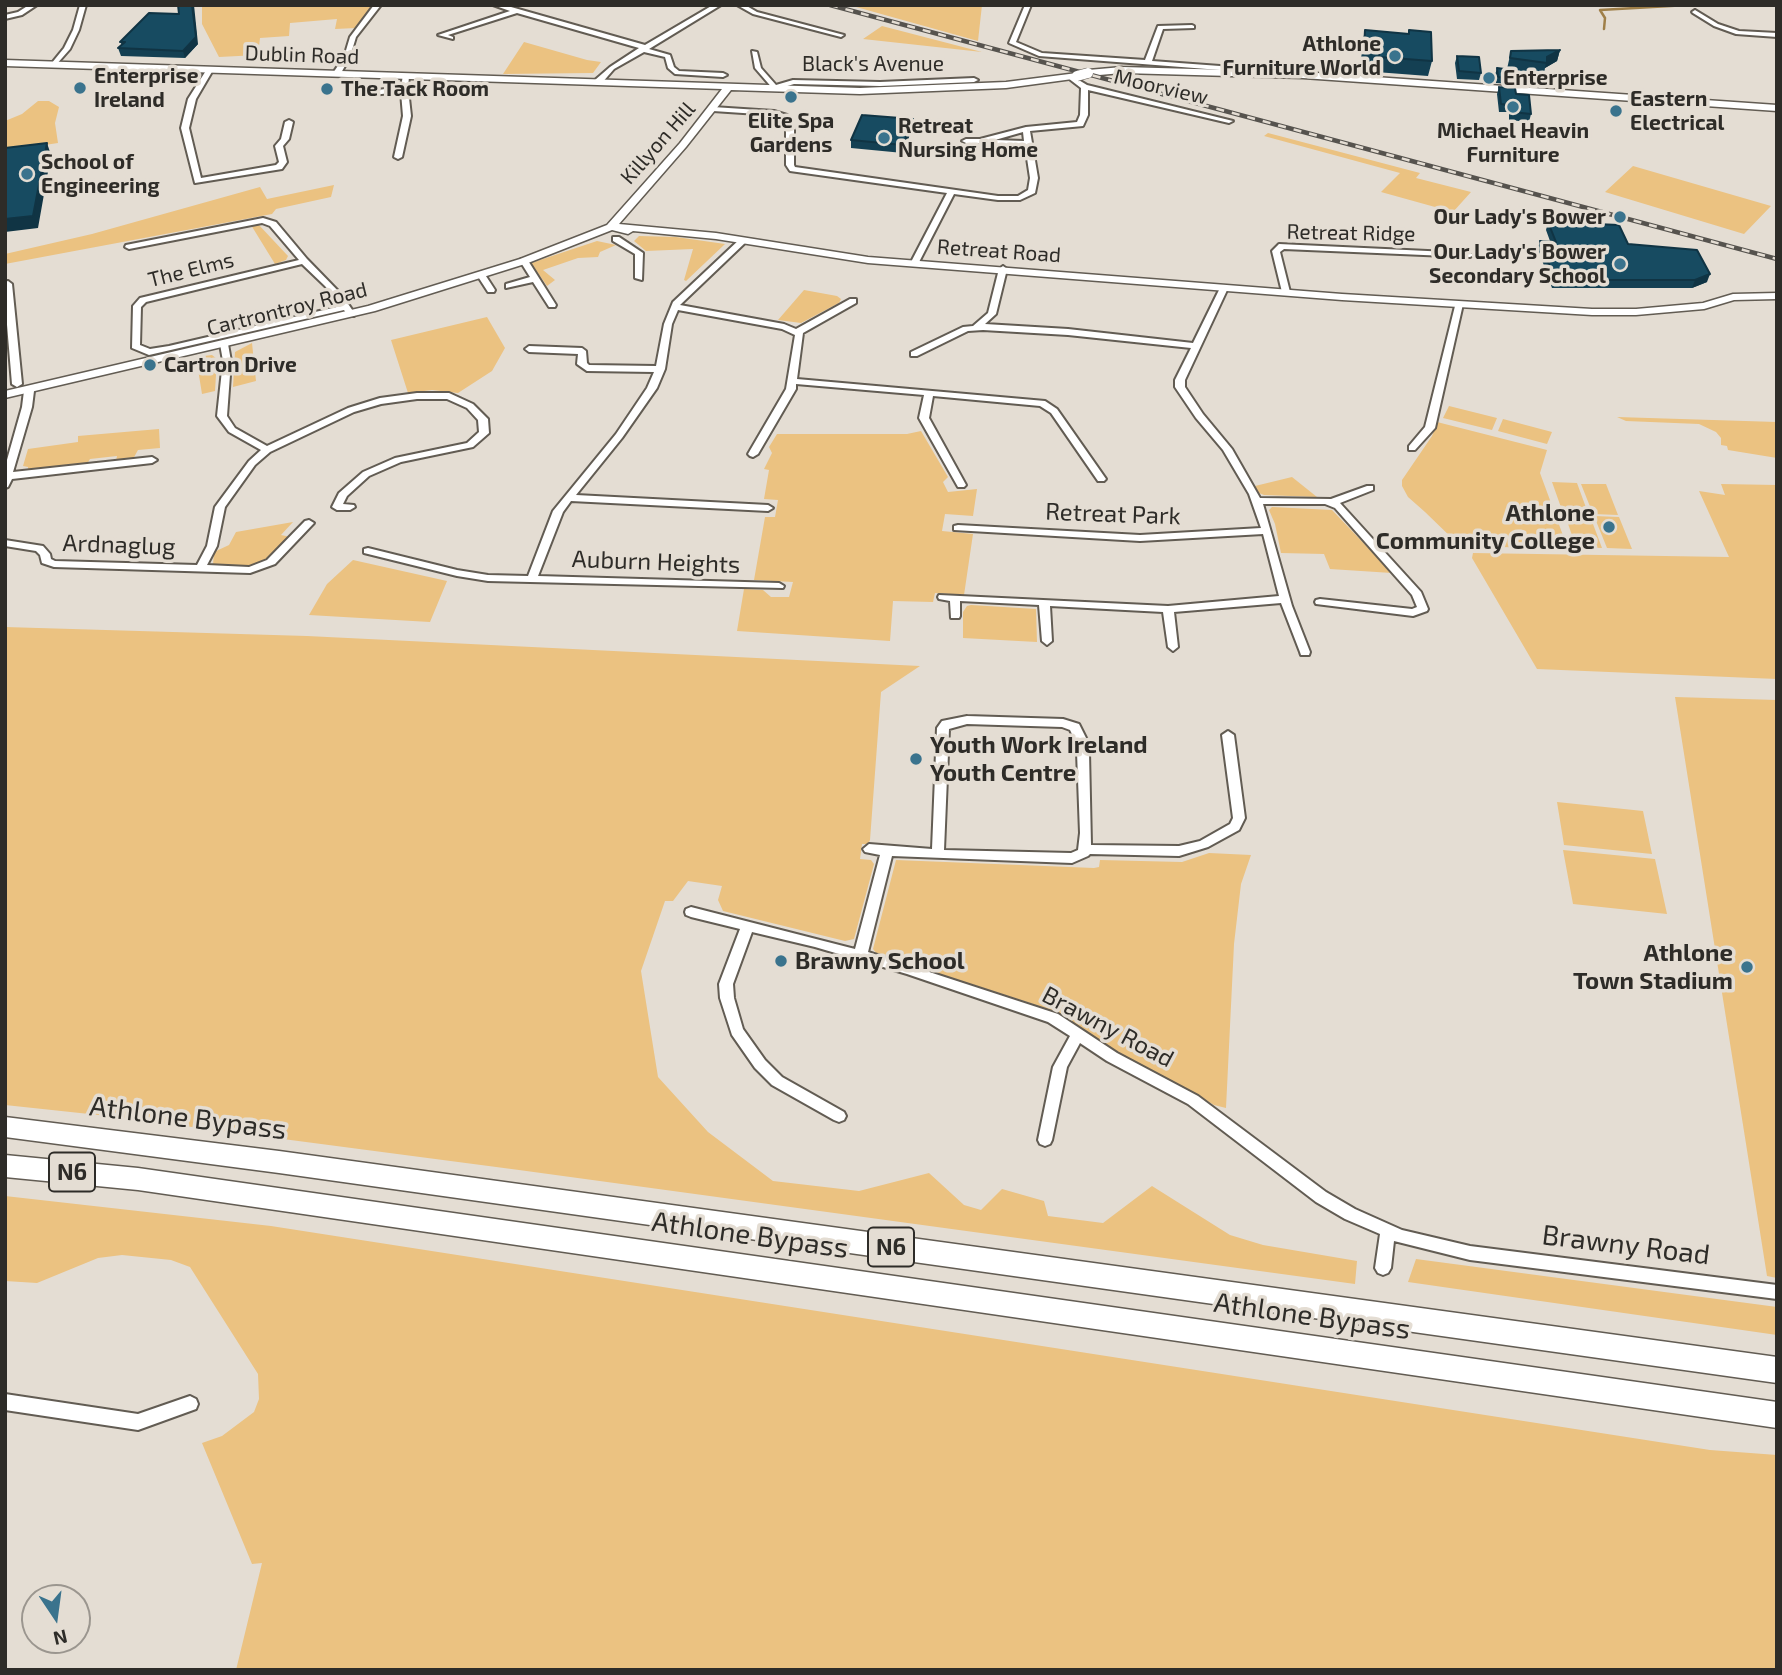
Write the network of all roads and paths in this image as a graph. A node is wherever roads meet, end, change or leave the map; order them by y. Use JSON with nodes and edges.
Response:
{"nodes":[{"id":1,"x":34,"y":5,"type":"edge"},
{"id":2,"x":83,"y":5,"type":"edge"},
{"id":3,"x":378,"y":5,"type":"edge"},
{"id":4,"x":496,"y":5,"type":"edge"},
{"id":5,"x":740,"y":5,"type":"edge"},
{"id":6,"x":1028,"y":5,"type":"edge"},
{"id":7,"x":714,"y":6,"type":"edge"},
{"id":8,"x":517,"y":11,"type":"junction"},
{"id":9,"x":1695,"y":12,"type":"dead end"},
{"id":10,"x":5,"y":17,"type":"edge"},
{"id":11,"x":1192,"y":27,"type":"dead end"},
{"id":12,"x":841,"y":35,"type":"dead end"},
{"id":13,"x":1777,"y":35,"type":"edge"},
{"id":14,"x":451,"y":38,"type":"dead end"},
{"id":15,"x":643,"y":48,"type":"junction"},
{"id":16,"x":754,"y":52,"type":"dead end"},
{"id":17,"x":5,"y":63,"type":"edge"},
{"id":18,"x":1148,"y":63,"type":"junction"},
{"id":19,"x":53,"y":65,"type":"junction"},
{"id":20,"x":209,"y":70,"type":"junction"},
{"id":21,"x":337,"y":73,"type":"junction"},
{"id":22,"x":1238,"y":73,"type":"junction"},
{"id":23,"x":723,"y":75,"type":"dead end"},
{"id":24,"x":405,"y":76,"type":"junction"},
{"id":25,"x":1073,"y":76,"type":"junction"},
{"id":26,"x":974,"y":80,"type":"dead end"},
{"id":27,"x":598,"y":82,"type":"junction"},
{"id":28,"x":729,"y":86,"type":"junction"},
{"id":29,"x":774,"y":88,"type":"junction"},
{"id":30,"x":1085,"y":88,"type":"junction"},
{"id":31,"x":404,"y":89,"type":"junction"},
{"id":32,"x":362,"y":94,"type":"dead end"},
{"id":33,"x":1777,"y":108,"type":"edge"},
{"id":34,"x":713,"y":109,"type":"junction"},
{"id":35,"x":1229,"y":121,"type":"dead end"},
{"id":36,"x":289,"y":122,"type":"dead end"},
{"id":37,"x":1026,"y":129,"type":"junction"},
{"id":38,"x":966,"y":141,"type":"dead end"},
{"id":39,"x":982,"y":141,"type":"junction"},
{"id":40,"x":1026,"y":143,"type":"junction"},
{"id":41,"x":398,"y":157,"type":"dead end"},
{"id":42,"x":952,"y":191,"type":"junction"},
{"id":43,"x":617,"y":232,"type":"junction"},
{"id":44,"x":743,"y":241,"type":"junction"},
{"id":45,"x":129,"y":247,"type":"dead end"},
{"id":46,"x":1470,"y":255,"type":"dead end"},
{"id":47,"x":304,"y":261,"type":"junction"},
{"id":48,"x":524,"y":261,"type":"junction"},
{"id":49,"x":914,"y":264,"type":"junction"},
{"id":50,"x":1003,"y":269,"type":"junction"},
{"id":51,"x":481,"y":275,"type":"junction"},
{"id":52,"x":536,"y":278,"type":"junction"},
{"id":53,"x":639,"y":278,"type":"dead end"},
{"id":54,"x":8,"y":284,"type":"dead end"},
{"id":55,"x":1224,"y":288,"type":"junction"},
{"id":56,"x":495,"y":289,"type":"joint"},
{"id":57,"x":1286,"y":292,"type":"junction"},
{"id":58,"x":1777,"y":296,"type":"edge"},
{"id":59,"x":853,"y":301,"type":"dead end"},
{"id":60,"x":1459,"y":304,"type":"junction"},
{"id":61,"x":552,"y":305,"type":"dead end"},
{"id":62,"x":674,"y":307,"type":"junction"},
{"id":63,"x":349,"y":311,"type":"junction"},
{"id":64,"x":975,"y":328,"type":"junction"},
{"id":65,"x":798,"y":331,"type":"junction"},
{"id":66,"x":224,"y":344,"type":"junction"},
{"id":67,"x":1197,"y":346,"type":"junction"},
{"id":68,"x":529,"y":349,"type":"dead end"},
{"id":69,"x":914,"y":354,"type":"dead end"},
{"id":70,"x":640,"y":359,"type":"dead end"},
{"id":71,"x":10,"y":360,"type":"edge"},
{"id":72,"x":637,"y":369,"type":"junction"},
{"id":73,"x":660,"y":369,"type":"junction"},
{"id":74,"x":793,"y":381,"type":"junction"},
{"id":75,"x":17,"y":384,"type":"dead end"},
{"id":76,"x":29,"y":391,"type":"junction"},
{"id":77,"x":929,"y":393,"type":"junction"},
{"id":78,"x":5,"y":396,"type":"edge"},
{"id":79,"x":1412,"y":448,"type":"dead end"},
{"id":80,"x":267,"y":450,"type":"junction"},
{"id":81,"x":753,"y":454,"type":"dead end"},
{"id":82,"x":152,"y":460,"type":"dead end"},
{"id":83,"x":1101,"y":479,"type":"dead end"},
{"id":84,"x":7,"y":481,"type":"edge"},
{"id":85,"x":961,"y":485,"type":"dead end"},
{"id":86,"x":1370,"y":488,"type":"dead end"},
{"id":87,"x":568,"y":498,"type":"junction"},
{"id":88,"x":1256,"y":501,"type":"junction"},
{"id":89,"x":1333,"y":502,"type":"junction"},
{"id":90,"x":350,"y":507,"type":"dead end"},
{"id":91,"x":768,"y":508,"type":"dead end"},
{"id":92,"x":309,"y":523,"type":"dead end"},
{"id":93,"x":958,"y":527,"type":"dead end"},
{"id":94,"x":1267,"y":531,"type":"junction"},
{"id":95,"x":5,"y":543,"type":"edge"},
{"id":96,"x":368,"y":551,"type":"dead end"},
{"id":97,"x":200,"y":569,"type":"junction"},
{"id":98,"x":532,"y":579,"type":"junction"},
{"id":99,"x":779,"y":586,"type":"dead end"},
{"id":100,"x":943,"y":597,"type":"dead end"},
{"id":101,"x":955,"y":597,"type":"junction"},
{"id":102,"x":1285,"y":599,"type":"junction"},
{"id":103,"x":1320,"y":602,"type":"dead end"},
{"id":104,"x":1044,"y":604,"type":"junction"},
{"id":105,"x":1168,"y":609,"type":"junction"},
{"id":106,"x":955,"y":616,"type":"dead end"},
{"id":107,"x":1047,"y":641,"type":"dead end"},
{"id":108,"x":1173,"y":647,"type":"dead end"},
{"id":109,"x":1305,"y":652,"type":"dead end"},
{"id":110,"x":1228,"y":735,"type":"dead end"},
{"id":111,"x":869,"y":849,"type":"dead end"},
{"id":112,"x":1086,"y":849,"type":"junction"},
{"id":113,"x":887,"y":851,"type":"junction"},
{"id":114,"x":938,"y":854,"type":"junction"},
{"id":115,"x":691,"y":912,"type":"dead end"},
{"id":116,"x":748,"y":926,"type":"junction"},
{"id":117,"x":860,"y":956,"type":"junction"},
{"id":118,"x":1077,"y":1034,"type":"junction"},
{"id":119,"x":839,"y":1115,"type":"dead end"},
{"id":120,"x":5,"y":1127,"type":"edge"},
{"id":121,"x":1045,"y":1140,"type":"dead end"},
{"id":122,"x":5,"y":1166,"type":"edge"},
{"id":123,"x":5,"y":1175,"type":"edge"},
{"id":124,"x":138,"y":1179,"type":"junction"},
{"id":125,"x":1388,"y":1231,"type":"junction"},
{"id":126,"x":1383,"y":1268,"type":"dead end"},
{"id":127,"x":1777,"y":1292,"type":"edge"},
{"id":128,"x":1777,"y":1370,"type":"edge"},
{"id":129,"x":5,"y":1402,"type":"edge"},
{"id":130,"x":190,"y":1404,"type":"dead end"},
{"id":131,"x":1777,"y":1415,"type":"edge"}],
"edges":[{"from":1,"to":10,"type":"street"},
{"from":2,"to":19,"type":"street"},
{"from":3,"to":21,"type":"street"},
{"from":4,"to":8,"type":"street"},
{"from":5,"to":12,"type":"street"},
{"from":6,"to":18,"type":"street"},
{"from":7,"to":15,"type":"street"},
{"from":8,"to":14,"type":"street"},
{"from":8,"to":15,"type":"street"},
{"from":9,"to":13,"type":"street"},
{"from":11,"to":18,"type":"street"},
{"from":15,"to":23,"type":"street"},
{"from":15,"to":27,"type":"street"},
{"from":16,"to":29,"type":"street"},
{"from":17,"to":19,"type":"street","name":"Dublin Road"},
{"from":18,"to":22,"type":"street"},
{"from":19,"to":20,"type":"street","name":"Dublin Road"},
{"from":20,"to":21,"type":"street","name":"Dublin Road"},
{"from":20,"to":36,"type":"street"},
{"from":21,"to":24,"type":"street","name":"Dublin Road"},
{"from":22,"to":25,"type":"street","name":"Dublin Road","bridge":true},
{"from":22,"to":33,"type":"street","name":"Dublin Road"},
{"from":24,"to":27,"type":"street","name":"Dublin Road"},
{"from":24,"to":31,"type":"street"},
{"from":25,"to":29,"type":"street","name":"Dublin Road"},
{"from":25,"to":30,"type":"street","name":"Moorview"},
{"from":26,"to":29,"type":"street","name":"Black's Avenue"},
{"from":27,"to":28,"type":"street","name":"Dublin Road"},
{"from":28,"to":29,"type":"street","name":"Dublin Road"},
{"from":28,"to":34,"type":"street","name":"Killyon Hill"},
{"from":30,"to":35,"type":"street","name":"Moorview"},
{"from":30,"to":37,"type":"street","name":"Moorview"},
{"from":31,"to":32,"type":"street"},
{"from":31,"to":41,"type":"street"},
{"from":34,"to":42,"type":"street"},
{"from":34,"to":43,"type":"street","name":"Killyon Hill"},
{"from":37,"to":39,"type":"street"},
{"from":37,"to":40,"type":"street"},
{"from":38,"to":39,"type":"street"},
{"from":39,"to":40,"type":"street"},
{"from":40,"to":42,"type":"street"},
{"from":42,"to":49,"type":"street"},
{"from":43,"to":44,"type":"street","name":"Retreat Road"},
{"from":43,"to":48,"type":"street","name":"Cartrontroy Road"},
{"from":43,"to":53,"type":"street"},
{"from":44,"to":49,"type":"street","name":"Retreat Road"},
{"from":44,"to":62,"type":"street"},
{"from":45,"to":47,"type":"street","name":"The Elms"},
{"from":46,"to":57,"type":"street","name":"Retreat Ridge"},
{"from":47,"to":63,"type":"street","name":"The Elms"},
{"from":47,"to":63,"type":"street","name":"The Elms"},
{"from":48,"to":51,"type":"street","name":"Cartrontroy Road"},
{"from":48,"to":52,"type":"street"},
{"from":49,"to":50,"type":"street","name":"Retreat Road"},
{"from":50,"to":55,"type":"street","name":"Retreat Road"},
{"from":50,"to":64,"type":"street"},
{"from":51,"to":56,"type":"street"},
{"from":51,"to":63,"type":"street","name":"Cartrontroy Road"},
{"from":52,"to":56,"type":"street"},
{"from":52,"to":61,"type":"street"},
{"from":54,"to":71,"type":"street"},
{"from":55,"to":57,"type":"street","name":"Retreat Road"},
{"from":55,"to":67,"type":"street"},
{"from":57,"to":60,"type":"street","name":"Retreat Road"},
{"from":58,"to":60,"type":"street","name":"Retreat Road"},
{"from":59,"to":65,"type":"street"},
{"from":60,"to":79,"type":"street"},
{"from":62,"to":65,"type":"street"},
{"from":62,"to":73,"type":"street","name":"Auburn Heights"},
{"from":63,"to":66,"type":"street","name":"Cartrontroy Road"},
{"from":64,"to":67,"type":"street"},
{"from":64,"to":69,"type":"street"},
{"from":65,"to":74,"type":"street"},
{"from":66,"to":76,"type":"street","name":"Cartrontroy Road"},
{"from":66,"to":80,"type":"street"},
{"from":67,"to":88,"type":"street"},
{"from":68,"to":72,"type":"street"},
{"from":70,"to":72,"type":"street"},
{"from":71,"to":75,"type":"street"},
{"from":72,"to":73,"type":"street"},
{"from":73,"to":87,"type":"street","name":"Auburn Heights"},
{"from":74,"to":77,"type":"street"},
{"from":74,"to":81,"type":"street"},
{"from":76,"to":78,"type":"street","name":"Cartrontroy Road"},
{"from":76,"to":84,"type":"street"},
{"from":77,"to":83,"type":"street"},
{"from":77,"to":85,"type":"street"},
{"from":80,"to":90,"type":"street"},
{"from":80,"to":97,"type":"street","name":"Ardnaglug"},
{"from":82,"to":84,"type":"street"},
{"from":86,"to":89,"type":"street"},
{"from":87,"to":91,"type":"street"},
{"from":87,"to":98,"type":"street","name":"Auburn Heights"},
{"from":88,"to":89,"type":"street"},
{"from":88,"to":94,"type":"street"},
{"from":89,"to":103,"type":"street"},
{"from":92,"to":97,"type":"street","name":"Ardnaglug"},
{"from":93,"to":94,"type":"street","name":"Retreat Park"},
{"from":94,"to":102,"type":"street"},
{"from":95,"to":97,"type":"street","name":"Ardnaglug"},
{"from":96,"to":98,"type":"street","name":"Auburn Heights"},
{"from":98,"to":99,"type":"street","name":"Auburn Heights"},
{"from":100,"to":101,"type":"street"},
{"from":101,"to":104,"type":"street"},
{"from":101,"to":106,"type":"street"},
{"from":102,"to":105,"type":"street"},
{"from":102,"to":109,"type":"street"},
{"from":104,"to":105,"type":"street"},
{"from":104,"to":107,"type":"street"},
{"from":105,"to":108,"type":"street"},
{"from":110,"to":112,"type":"street"},
{"from":111,"to":113,"type":"street"},
{"from":112,"to":114,"type":"street"},
{"from":112,"to":114,"type":"street"},
{"from":113,"to":114,"type":"street"},
{"from":113,"to":117,"type":"street"},
{"from":115,"to":116,"type":"street","name":"Brawny Road"},
{"from":116,"to":117,"type":"street","name":"Brawny Road"},
{"from":116,"to":119,"type":"street"},
{"from":117,"to":118,"type":"street","name":"Brawny Road"},
{"from":118,"to":121,"type":"street"},
{"from":118,"to":125,"type":"street","name":"Brawny Road"},
{"from":120,"to":128,"type":"highway","name":"Athlone Bypass","number":"N6"},
{"from":122,"to":124,"type":"highway","name":"Athlone Bypass","number":"N6"},
{"from":123,"to":124,"type":"highway","number":"N6"},
{"from":124,"to":131,"type":"highway","name":"Athlone Bypass","number":"N6"},
{"from":125,"to":126,"type":"street"},
{"from":125,"to":127,"type":"street","name":"Brawny Road"},
{"from":129,"to":130,"type":"street"}]}
